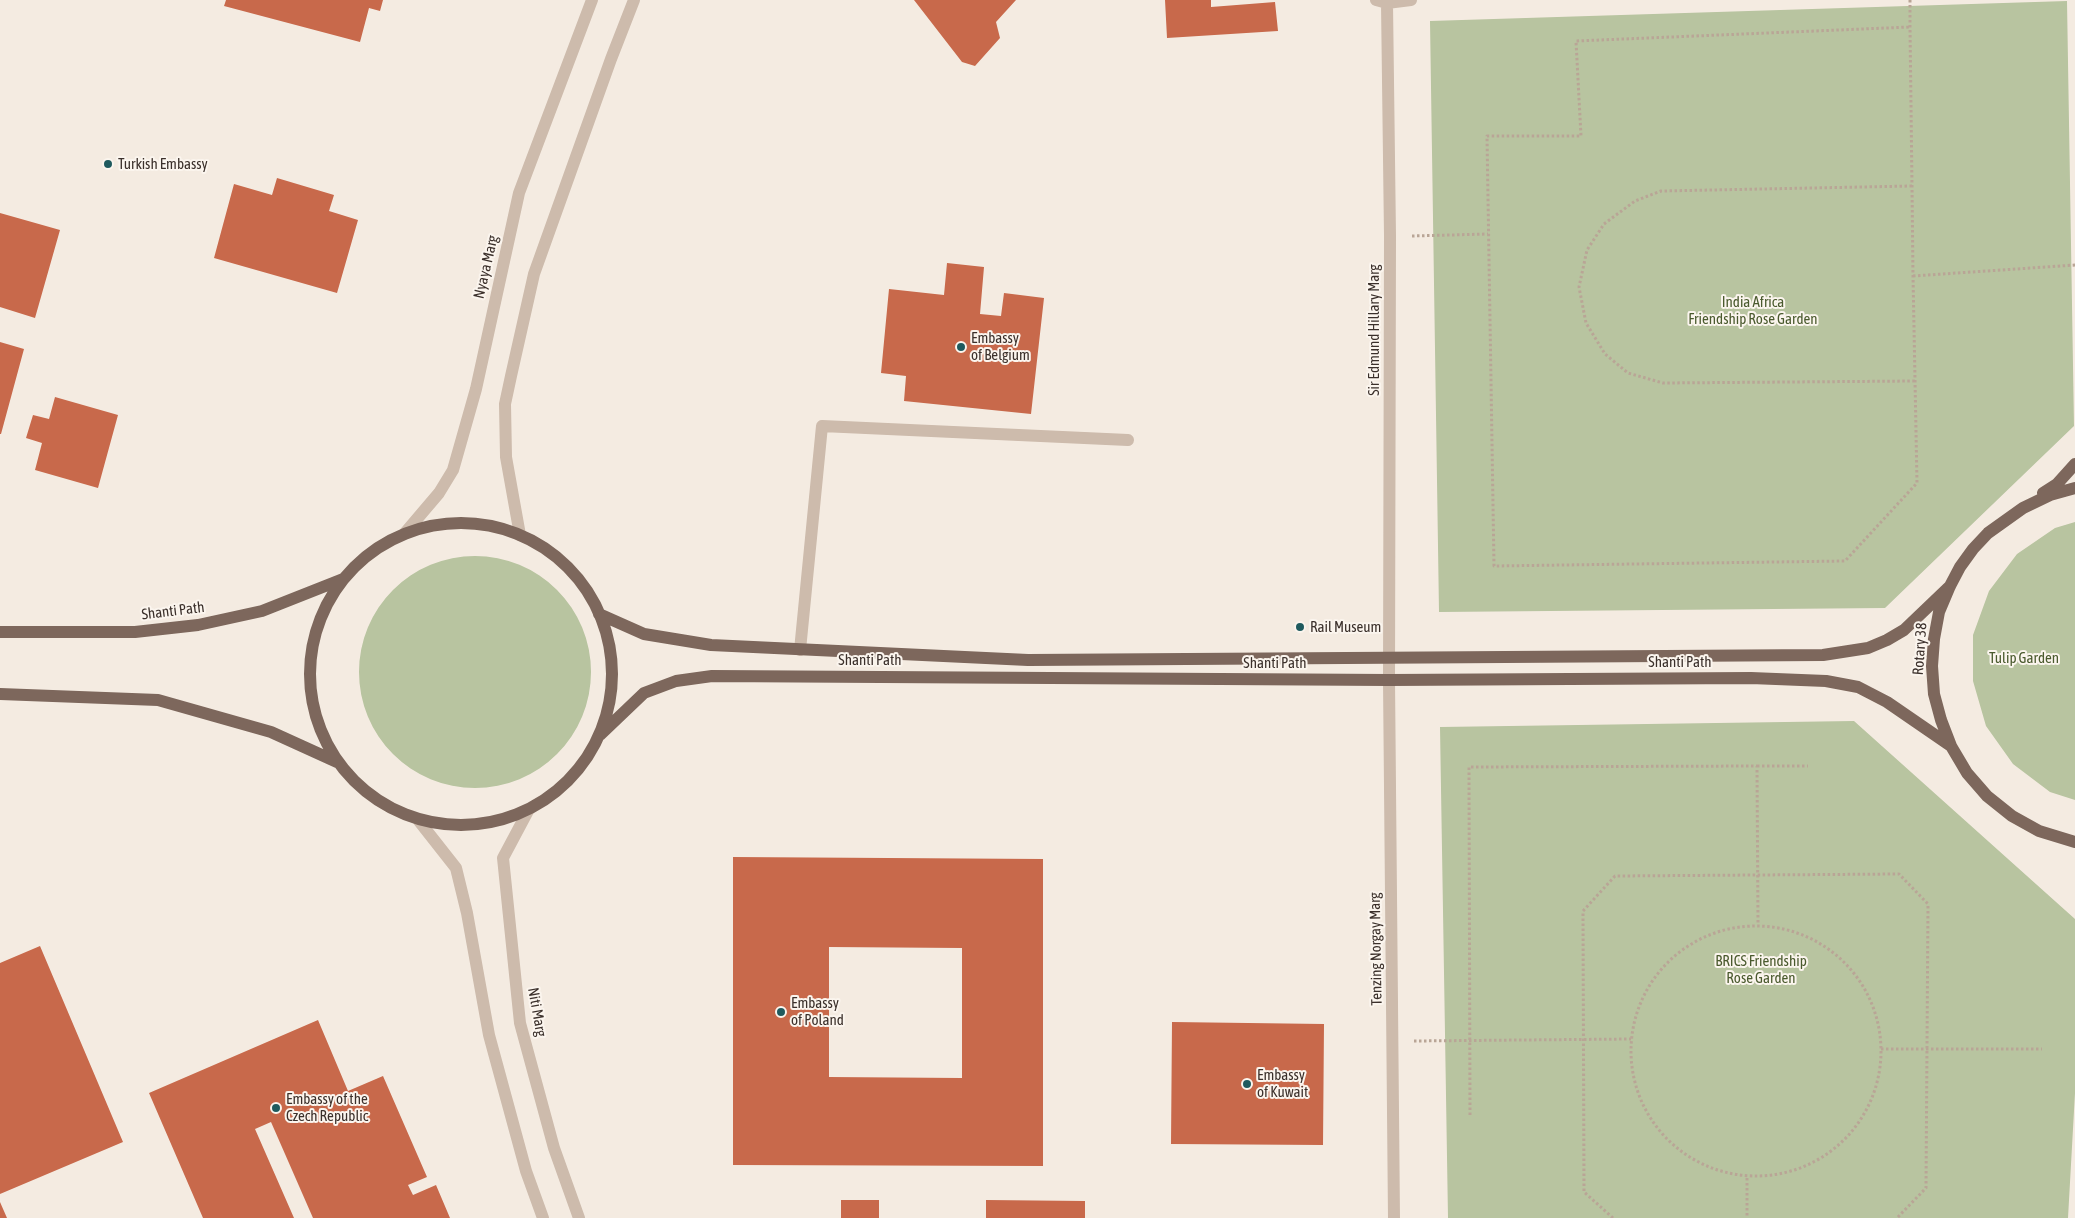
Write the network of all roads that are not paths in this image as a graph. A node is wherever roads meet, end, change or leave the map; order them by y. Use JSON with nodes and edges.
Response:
{"nodes":[{"id":1,"x":592,"y":0,"type":"edge"},
{"id":2,"x":634,"y":0,"type":"edge"},
{"id":3,"x":1411,"y":0,"type":"edge"},
{"id":4,"x":1381,"y":2,"type":"edge"},
{"id":5,"x":1128,"y":440,"type":"dead end"},
{"id":6,"x":2075,"y":464,"type":"edge"},
{"id":7,"x":2075,"y":488,"type":"edge"},
{"id":8,"x":2023,"y":508,"type":"junction"},
{"id":9,"x":405,"y":533,"type":"junction"},
{"id":10,"x":520,"y":535,"type":"junction"},
{"id":11,"x":343,"y":579,"type":"junction"},
{"id":12,"x":1950,"y":586,"type":"junction"},
{"id":13,"x":599,"y":614,"type":"junction"},
{"id":14,"x":0,"y":632,"type":"edge"},
{"id":15,"x":800,"y":650,"type":"junction"},
{"id":16,"x":1390,"y":658,"type":"junction"},
{"id":17,"x":1390,"y":680,"type":"junction"},
{"id":18,"x":0,"y":694,"type":"edge"},
{"id":19,"x":600,"y":735,"type":"junction"},
{"id":20,"x":1951,"y":746,"type":"junction"},
{"id":21,"x":337,"y":762,"type":"junction"},
{"id":22,"x":528,"y":811,"type":"junction"},
{"id":23,"x":419,"y":821,"type":"junction"},
{"id":24,"x":2072,"y":841,"type":"edge"},
{"id":25,"x":2075,"y":855,"type":"edge"},
{"id":26,"x":543,"y":1218,"type":"edge"},
{"id":27,"x":579,"y":1218,"type":"edge"},
{"id":28,"x":1394,"y":1218,"type":"edge"}],
"edges":[{"from":1,"to":9,"type":"street","name":"Nyaya Marg"},
{"from":2,"to":10,"type":"street"},
{"from":3,"to":4,"type":"street"},
{"from":4,"to":16,"type":"street","name":"Sir Edmund Hillary Marg"},
{"from":5,"to":15,"type":"street"},
{"from":6,"to":8,"type":"main road"},
{"from":7,"to":8,"type":"main road","name":"Rotary 38"},
{"from":8,"to":12,"type":"main road","name":"Rotary 38"},
{"from":9,"to":10,"type":"main road"},
{"from":9,"to":11,"type":"main road"},
{"from":10,"to":13,"type":"main road"},
{"from":11,"to":14,"type":"main road","name":"Shanti Path"},
{"from":11,"to":21,"type":"main road"},
{"from":12,"to":16,"type":"main road","name":"Shanti Path"},
{"from":12,"to":20,"type":"main road","name":"Rotary 38"},
{"from":13,"to":15,"type":"main road","name":"Shanti Path"},
{"from":13,"to":19,"type":"main road"},
{"from":15,"to":16,"type":"main road","name":"Shanti Path"},
{"from":16,"to":17,"type":"street","name":"Sir Edmund Hillary Marg"},
{"from":17,"to":19,"type":"main road","name":"Shanti Path"},
{"from":17,"to":20,"type":"main road","name":"Shanti Path"},
{"from":17,"to":28,"type":"street","name":"Tenzing Norgay Marg"},
{"from":18,"to":21,"type":"main road"},
{"from":19,"to":22,"type":"main road"},
{"from":20,"to":24,"type":"main road","name":"Rotary 38"},
{"from":21,"to":23,"type":"main road"},
{"from":22,"to":23,"type":"main road"},
{"from":22,"to":27,"type":"street","name":"Niti Marg"},
{"from":23,"to":26,"type":"street"},
{"from":24,"to":25,"type":"main road"}]}
